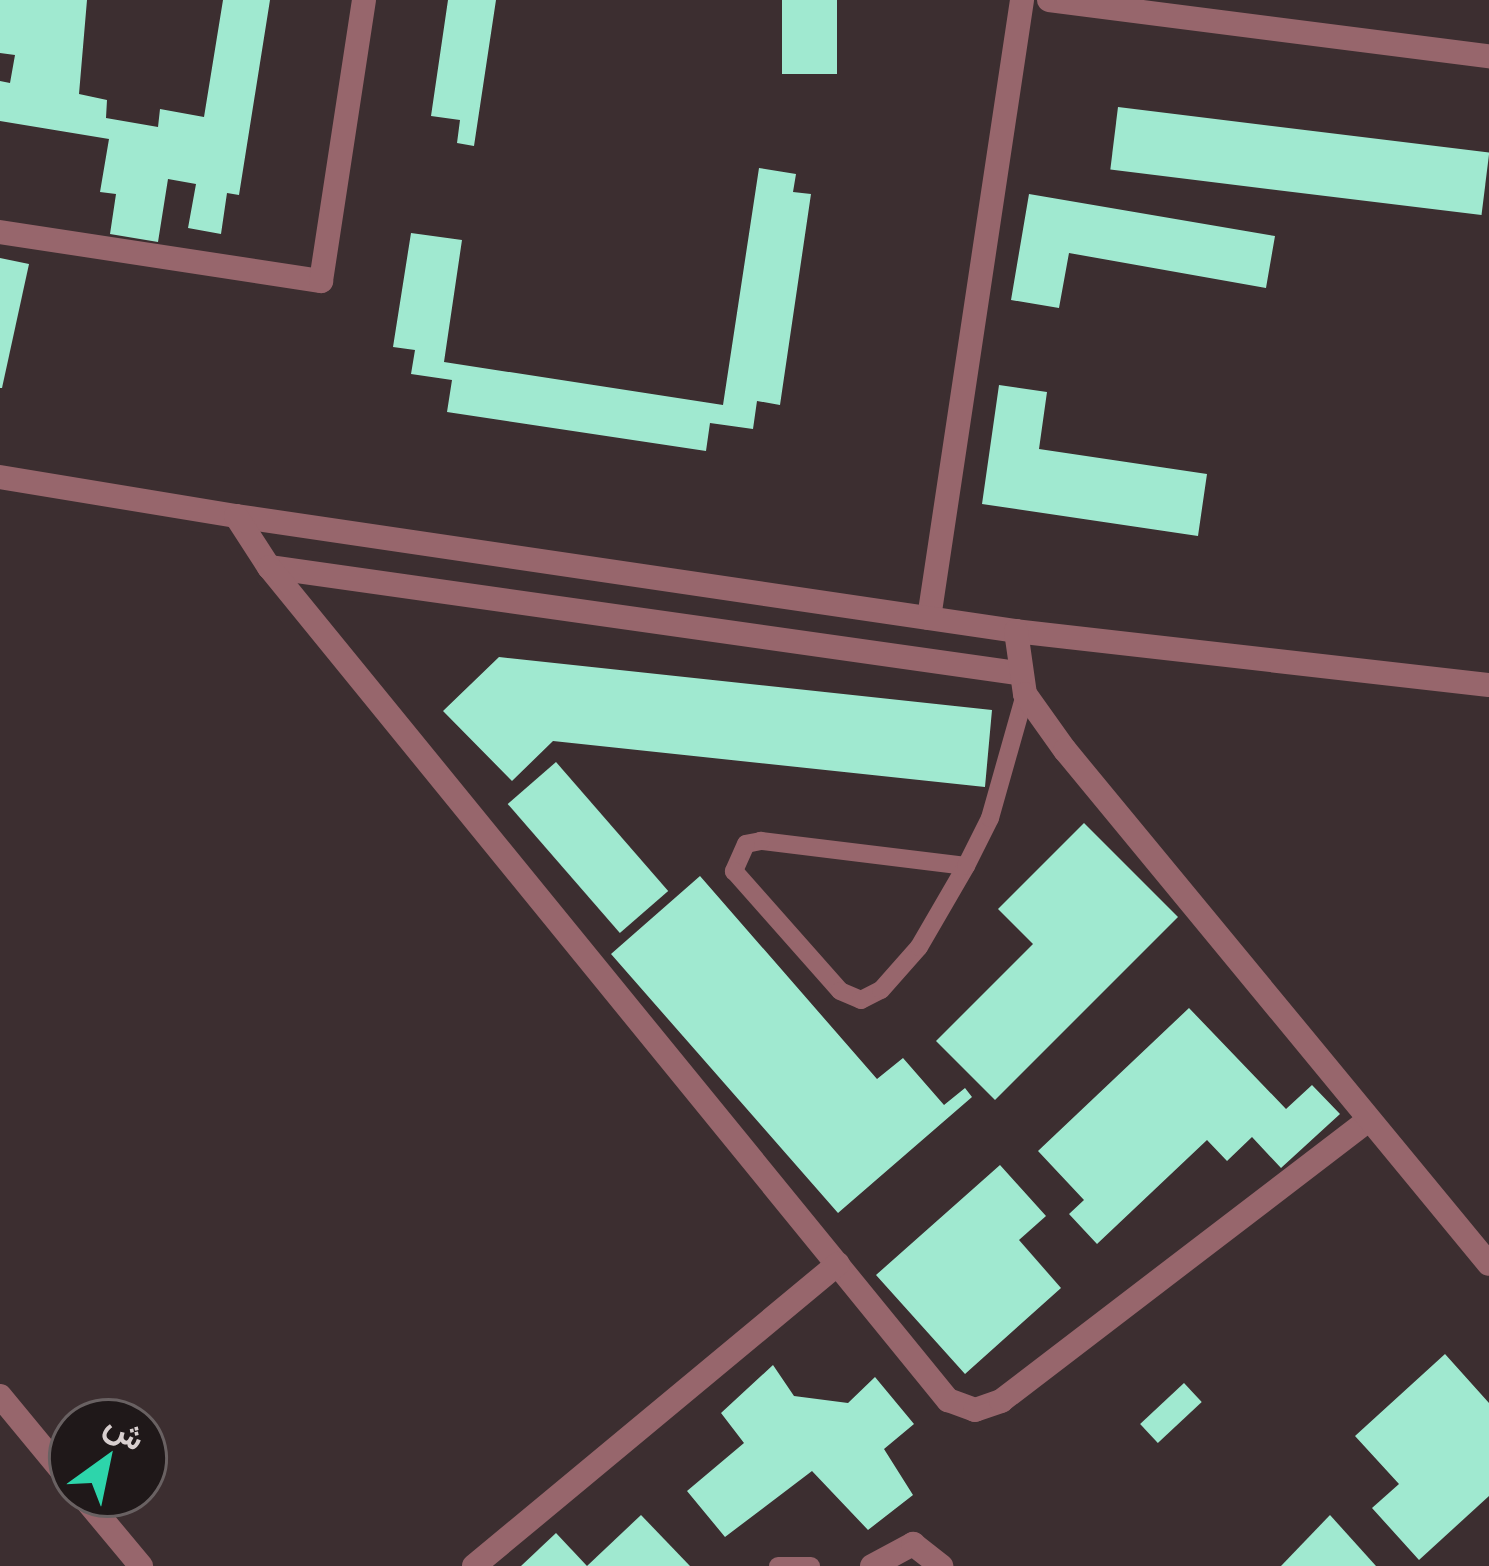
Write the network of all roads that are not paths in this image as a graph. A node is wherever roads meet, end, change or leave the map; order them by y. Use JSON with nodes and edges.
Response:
{"nodes":[{"id":1,"x":364,"y":0,"type":"edge"},
{"id":2,"x":1022,"y":0,"type":"edge"},
{"id":3,"x":1049,"y":0,"type":"edge"},
{"id":4,"x":1489,"y":56,"type":"edge"},
{"id":5,"x":0,"y":232,"type":"edge"},
{"id":6,"x":0,"y":477,"type":"edge"},
{"id":7,"x":236,"y":516,"type":"junction"},
{"id":8,"x":269,"y":567,"type":"junction"},
{"id":9,"x":928,"y":618,"type":"junction"},
{"id":10,"x":1016,"y":631,"type":"junction"},
{"id":11,"x":1021,"y":684,"type":"junction"},
{"id":12,"x":1489,"y":685,"type":"edge"},
{"id":13,"x":966,"y":866,"type":"junction"},
{"id":14,"x":1369,"y":1120,"type":"junction"},
{"id":15,"x":838,"y":1264,"type":"junction"},
{"id":16,"x":1489,"y":1264,"type":"edge"},
{"id":17,"x":0,"y":1396,"type":"edge"},
{"id":18,"x":48,"y":1454,"type":"edge"},
{"id":19,"x":101,"y":1518,"type":"edge"},
{"id":20,"x":141,"y":1566,"type":"edge"},
{"id":21,"x":474,"y":1566,"type":"edge"},
{"id":22,"x":778,"y":1566,"type":"edge"},
{"id":23,"x":811,"y":1566,"type":"edge"},
{"id":24,"x":872,"y":1566,"type":"edge"},
{"id":25,"x":941,"y":1566,"type":"edge"}],
"edges":[{"from":1,"to":5,"type":"street"},
{"from":2,"to":9,"type":"street"},
{"from":3,"to":4,"type":"street"},
{"from":6,"to":7,"type":"street"},
{"from":7,"to":8,"type":"street"},
{"from":7,"to":9,"type":"street"},
{"from":8,"to":11,"type":"street"},
{"from":8,"to":15,"type":"street"},
{"from":9,"to":10,"type":"street"},
{"from":10,"to":11,"type":"street"},
{"from":10,"to":12,"type":"street"},
{"from":11,"to":13,"type":"lane"},
{"from":11,"to":14,"type":"street"},
{"from":13,"to":13,"type":"lane"},
{"from":14,"to":15,"type":"street"},
{"from":14,"to":16,"type":"street"},
{"from":15,"to":21,"type":"street"},
{"from":17,"to":18,"type":"street"},
{"from":19,"to":20,"type":"street"},
{"from":22,"to":23,"type":"lane"},
{"from":24,"to":25,"type":"street"}]}
